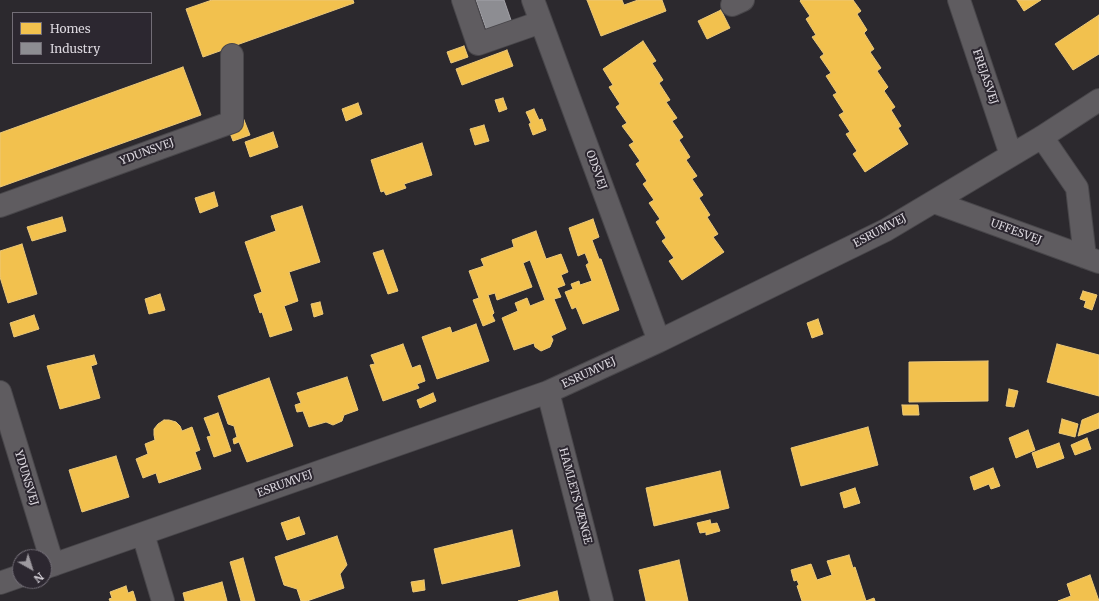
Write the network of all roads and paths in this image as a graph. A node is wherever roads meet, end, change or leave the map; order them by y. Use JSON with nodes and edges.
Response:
{"nodes":[{"id":1,"x":463,"y":0,"type":"edge"},
{"id":2,"x":533,"y":0,"type":"edge"},
{"id":3,"x":959,"y":0,"type":"edge"},
{"id":4,"x":541,"y":22,"type":"junction"},
{"id":5,"x":232,"y":55,"type":"dead end"},
{"id":6,"x":1099,"y":100,"type":"edge"},
{"id":7,"x":1042,"y":137,"type":"junction"},
{"id":8,"x":1011,"y":155,"type":"junction"},
{"id":9,"x":934,"y":202,"type":"junction"},
{"id":10,"x":0,"y":206,"type":"edge"},
{"id":11,"x":1092,"y":260,"type":"edge"},
{"id":12,"x":659,"y":341,"type":"junction"},
{"id":13,"x":0,"y":392,"type":"edge"},
{"id":14,"x":548,"y":392,"type":"junction"},
{"id":15,"x":143,"y":534,"type":"junction"},
{"id":16,"x":43,"y":549,"type":"edge"},
{"id":17,"x":52,"y":566,"type":"edge"},
{"id":18,"x":12,"y":579,"type":"edge"},
{"id":19,"x":0,"y":583,"type":"edge"},
{"id":20,"x":163,"y":601,"type":"edge"},
{"id":21,"x":602,"y":601,"type":"edge"}],
"edges":[{"from":1,"to":4,"type":"street"},
{"from":2,"to":4,"type":"street","name":"ODSVEJ"},
{"from":3,"to":8,"type":"street","name":"FREJASVEJ"},
{"from":4,"to":12,"type":"street","name":"ODSVEJ"},
{"from":5,"to":10,"type":"street","name":"YDUNSVEJ"},
{"from":6,"to":7,"type":"street","name":"ESRUMVEJ"},
{"from":7,"to":8,"type":"street","name":"ESRUMVEJ"},
{"from":7,"to":11,"type":"street"},
{"from":8,"to":9,"type":"street","name":"ESRUMVEJ"},
{"from":9,"to":11,"type":"street","name":"UFFESVEJ"},
{"from":9,"to":12,"type":"street","name":"ESRUMVEJ"},
{"from":12,"to":14,"type":"street","name":"ESRUMVEJ"},
{"from":13,"to":16,"type":"street","name":"YDUNSVEJ"},
{"from":14,"to":15,"type":"street","name":"ESRUMVEJ"},
{"from":14,"to":21,"type":"street","name":"HAMLETS VÆNGE"},
{"from":15,"to":17,"type":"street","name":"ESRUMVEJ"},
{"from":15,"to":20,"type":"street"},
{"from":18,"to":19,"type":"street"}]}
